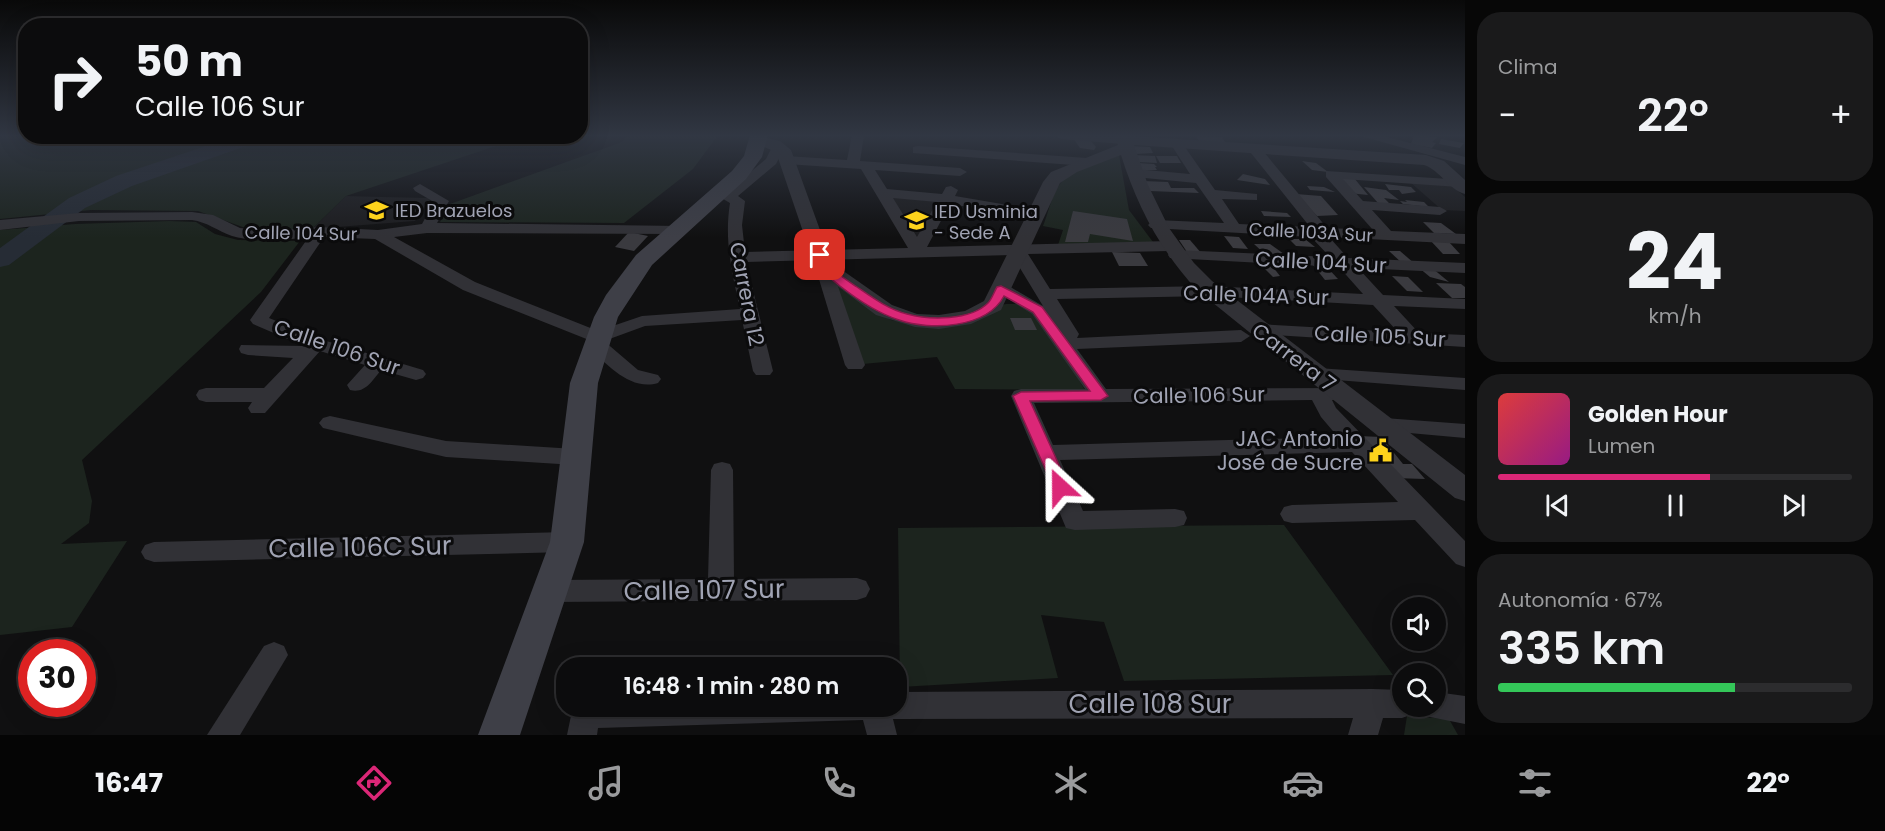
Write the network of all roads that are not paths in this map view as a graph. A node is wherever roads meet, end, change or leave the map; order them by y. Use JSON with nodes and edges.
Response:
{"nodes":[{"id":1,"x":744,"y":169,"type":"edge"},
{"id":2,"x":781,"y":169,"type":"edge"},
{"id":3,"x":863,"y":169,"type":"edge"},
{"id":4,"x":922,"y":169,"type":"edge"},
{"id":5,"x":961,"y":169,"type":"edge"},
{"id":6,"x":1069,"y":169,"type":"edge"},
{"id":7,"x":1134,"y":169,"type":"edge"},
{"id":8,"x":1194,"y":169,"type":"edge"},
{"id":9,"x":1270,"y":169,"type":"edge"},
{"id":10,"x":1418,"y":169,"type":"edge"},
{"id":11,"x":960,"y":172,"type":"junction"},
{"id":12,"x":1135,"y":173,"type":"junction"},
{"id":13,"x":1454,"y":174,"type":"edge"},
{"id":14,"x":1200,"y":179,"type":"junction"},
{"id":15,"x":420,"y":188,"type":"dead end"},
{"id":16,"x":882,"y":193,"type":"junction"},
{"id":17,"x":725,"y":194,"type":"junction"},
{"id":18,"x":1211,"y":194,"type":"junction"},
{"id":19,"x":1252,"y":197,"type":"dead end"},
{"id":20,"x":946,"y":199,"type":"junction"},
{"id":21,"x":1360,"y":206,"type":"junction"},
{"id":22,"x":1440,"y":211,"type":"dead end"},
{"id":23,"x":1037,"y":214,"type":"junction"},
{"id":24,"x":0,"y":225,"type":"edge"},
{"id":25,"x":1156,"y":225,"type":"junction"},
{"id":26,"x":428,"y":228,"type":"junction"},
{"id":27,"x":676,"y":229,"type":"junction"},
{"id":28,"x":1235,"y":229,"type":"junction"},
{"id":29,"x":320,"y":232,"type":"junction"},
{"id":30,"x":1319,"y":233,"type":"junction"},
{"id":31,"x":378,"y":235,"type":"junction"},
{"id":32,"x":1387,"y":236,"type":"junction"},
{"id":33,"x":1465,"y":239,"type":"edge"},
{"id":34,"x":1018,"y":251,"type":"junction"},
{"id":35,"x":1173,"y":251,"type":"junction"},
{"id":36,"x":918,"y":252,"type":"junction"},
{"id":37,"x":737,"y":257,"type":"junction"},
{"id":38,"x":821,"y":261,"type":"junction"},
{"id":39,"x":1343,"y":263,"type":"junction"},
{"id":40,"x":1465,"y":268,"type":"edge"},
{"id":41,"x":1209,"y":291,"type":"junction"},
{"id":42,"x":1046,"y":294,"type":"junction"},
{"id":43,"x":997,"y":297,"type":"junction"},
{"id":44,"x":1377,"y":300,"type":"junction"},
{"id":45,"x":1465,"y":304,"type":"edge"},
{"id":46,"x":749,"y":314,"type":"junction"},
{"id":47,"x":1250,"y":332,"type":"junction"},
{"id":48,"x":1414,"y":338,"type":"junction"},
{"id":49,"x":597,"y":341,"type":"junction"},
{"id":50,"x":1463,"y":343,"type":"edge"},
{"id":51,"x":1070,"y":344,"type":"junction"},
{"id":52,"x":248,"y":349,"type":"dead end"},
{"id":53,"x":311,"y":349,"type":"junction"},
{"id":54,"x":378,"y":362,"type":"junction"},
{"id":55,"x":855,"y":364,"type":"dead end"},
{"id":56,"x":763,"y":371,"type":"dead end"},
{"id":57,"x":416,"y":374,"type":"dead end"},
{"id":58,"x":651,"y":379,"type":"dead end"},
{"id":59,"x":1465,"y":384,"type":"edge"},
{"id":60,"x":357,"y":385,"type":"dead end"},
{"id":61,"x":1326,"y":387,"type":"junction"},
{"id":62,"x":206,"y":395,"type":"dead end"},
{"id":63,"x":1101,"y":396,"type":"junction"},
{"id":64,"x":330,"y":423,"type":"dead end"},
{"id":65,"x":1384,"y":425,"type":"junction"},
{"id":66,"x":1465,"y":431,"type":"edge"},
{"id":67,"x":1356,"y":444,"type":"junction"},
{"id":68,"x":1046,"y":453,"type":"junction"},
{"id":69,"x":575,"y":457,"type":"junction"},
{"id":70,"x":722,"y":470,"type":"dead end"},
{"id":71,"x":1465,"y":490,"type":"edge"},
{"id":72,"x":1418,"y":511,"type":"junction"},
{"id":73,"x":1292,"y":514,"type":"dead end"},
{"id":74,"x":1175,"y":518,"type":"dead end"},
{"id":75,"x":567,"y":542,"type":"junction"},
{"id":76,"x":154,"y":552,"type":"dead end"},
{"id":77,"x":1465,"y":557,"type":"edge"},
{"id":78,"x":857,"y":589,"type":"dead end"},
{"id":79,"x":721,"y":590,"type":"junction"},
{"id":80,"x":551,"y":591,"type":"junction"},
{"id":81,"x":274,"y":655,"type":"dead end"},
{"id":82,"x":1373,"y":703,"type":"junction"},
{"id":83,"x":1392,"y":704,"type":"edge"},
{"id":84,"x":907,"y":706,"type":"edge"},
{"id":85,"x":1446,"y":707,"type":"edge"},
{"id":86,"x":1465,"y":710,"type":"edge"},
{"id":87,"x":694,"y":717,"type":"edge"},
{"id":88,"x":878,"y":717,"type":"edge"},
{"id":89,"x":583,"y":724,"type":"edge"},
{"id":90,"x":222,"y":735,"type":"edge"},
{"id":91,"x":499,"y":735,"type":"edge"},
{"id":92,"x":882,"y":735,"type":"edge"},
{"id":93,"x":1363,"y":735,"type":"edge"}],
"edges":[{"from":1,"to":17,"type":"main road"},
{"from":2,"to":38,"type":"street"},
{"from":3,"to":16,"type":"street"},
{"from":4,"to":11,"type":"street"},
{"from":5,"to":11,"type":"street"},
{"from":6,"to":23,"type":"street"},
{"from":7,"to":12,"type":"street","name":"Carrera 7"},
{"from":8,"to":14,"type":"street"},
{"from":9,"to":30,"type":"street"},
{"from":10,"to":13,"type":"street"},
{"from":11,"to":20,"type":"street"},
{"from":12,"to":14,"type":"street"},
{"from":12,"to":25,"type":"street","name":"Carrera 7"},
{"from":13,"to":21,"type":"street"},
{"from":14,"to":18,"type":"street"},
{"from":15,"to":26,"type":"street"},
{"from":16,"to":20,"type":"street"},
{"from":16,"to":36,"type":"street"},
{"from":17,"to":27,"type":"main road"},
{"from":17,"to":37,"type":"street","name":"Carrera 12"},
{"from":18,"to":19,"type":"street"},
{"from":18,"to":28,"type":"street"},
{"from":20,"to":23,"type":"street"},
{"from":20,"to":36,"type":"street"},
{"from":21,"to":22,"type":"street"},
{"from":21,"to":32,"type":"street"},
{"from":23,"to":34,"type":"street"},
{"from":24,"to":29,"type":"street","name":"Calle 104 Sur"},
{"from":25,"to":28,"type":"street","name":"Calle 103A Sur"},
{"from":25,"to":35,"type":"street","name":"Carrera 7"},
{"from":26,"to":27,"type":"street","name":"Calle 104 Sur"},
{"from":26,"to":31,"type":"street","name":"Calle 104 Sur"},
{"from":27,"to":49,"type":"main road"},
{"from":28,"to":30,"type":"street","name":"Calle 103A Sur"},
{"from":29,"to":31,"type":"street","name":"Calle 104 Sur"},
{"from":29,"to":53,"type":"street","name":"Calle 106 Sur"},
{"from":30,"to":32,"type":"street","name":"Calle 103A Sur"},
{"from":30,"to":39,"type":"street"},
{"from":31,"to":49,"type":"street"},
{"from":32,"to":33,"type":"street","name":"Calle 103A Sur"},
{"from":34,"to":35,"type":"street","name":"Calle 104 Sur"},
{"from":34,"to":36,"type":"street","name":"Calle 104 Sur"},
{"from":34,"to":42,"type":"street"},
{"from":34,"to":43,"type":"street"},
{"from":35,"to":39,"type":"street","name":"Calle 104 Sur"},
{"from":35,"to":41,"type":"street","name":"Carrera 7"},
{"from":36,"to":38,"type":"street","name":"Calle 104 Sur"},
{"from":37,"to":38,"type":"street","name":"Calle 104 Sur"},
{"from":37,"to":46,"type":"street","name":"Carrera 12"},
{"from":38,"to":43,"type":"street"},
{"from":38,"to":55,"type":"street"},
{"from":39,"to":40,"type":"street","name":"Calle 104 Sur"},
{"from":39,"to":44,"type":"street"},
{"from":41,"to":42,"type":"street","name":"Calle 104A Sur"},
{"from":41,"to":44,"type":"street","name":"Calle 104A Sur"},
{"from":41,"to":47,"type":"street","name":"Carrera 7"},
{"from":42,"to":51,"type":"street"},
{"from":43,"to":51,"type":"street"},
{"from":44,"to":45,"type":"street","name":"Calle 104A Sur"},
{"from":44,"to":48,"type":"street"},
{"from":46,"to":49,"type":"street"},
{"from":46,"to":56,"type":"street","name":"Carrera 12"},
{"from":47,"to":48,"type":"street","name":"Calle 105 Sur"},
{"from":47,"to":51,"type":"street","name":"Calle 105 Sur"},
{"from":47,"to":61,"type":"street","name":"Carrera 7"},
{"from":48,"to":50,"type":"street","name":"Calle 105 Sur"},
{"from":49,"to":58,"type":"street"},
{"from":49,"to":69,"type":"main road"},
{"from":51,"to":63,"type":"street"},
{"from":52,"to":53,"type":"street"},
{"from":53,"to":54,"type":"street","name":"Calle 106 Sur"},
{"from":53,"to":62,"type":"street"},
{"from":54,"to":57,"type":"street","name":"Calle 106 Sur"},
{"from":54,"to":60,"type":"street"},
{"from":59,"to":61,"type":"street","name":"Calle 106 Sur"},
{"from":61,"to":63,"type":"street","name":"Calle 106 Sur"},
{"from":61,"to":65,"type":"street","name":"Carrera 7"},
{"from":61,"to":67,"type":"street","name":"Carrera 7"},
{"from":63,"to":68,"type":"street","name":"Calle 106 Sur"},
{"from":64,"to":69,"type":"street"},
{"from":65,"to":66,"type":"street"},
{"from":65,"to":71,"type":"street","name":"Carrera 7"},
{"from":67,"to":68,"type":"street"},
{"from":67,"to":72,"type":"street","name":"Carrera 7"},
{"from":68,"to":74,"type":"street"},
{"from":69,"to":75,"type":"main road"},
{"from":70,"to":79,"type":"street"},
{"from":72,"to":73,"type":"street"},
{"from":72,"to":77,"type":"street","name":"Carrera 7"},
{"from":75,"to":76,"type":"street","name":"Calle 106C Sur"},
{"from":75,"to":80,"type":"main road"},
{"from":78,"to":79,"type":"street","name":"Calle 107 Sur"},
{"from":79,"to":80,"type":"street","name":"Calle 107 Sur"},
{"from":80,"to":91,"type":"main road"},
{"from":81,"to":90,"type":"street"},
{"from":82,"to":83,"type":"street","name":"Calle 108 Sur"},
{"from":82,"to":84,"type":"street","name":"Calle 108 Sur"},
{"from":82,"to":93,"type":"street"},
{"from":85,"to":86,"type":"street"},
{"from":87,"to":89,"type":"street"},
{"from":88,"to":92,"type":"street"}]}
